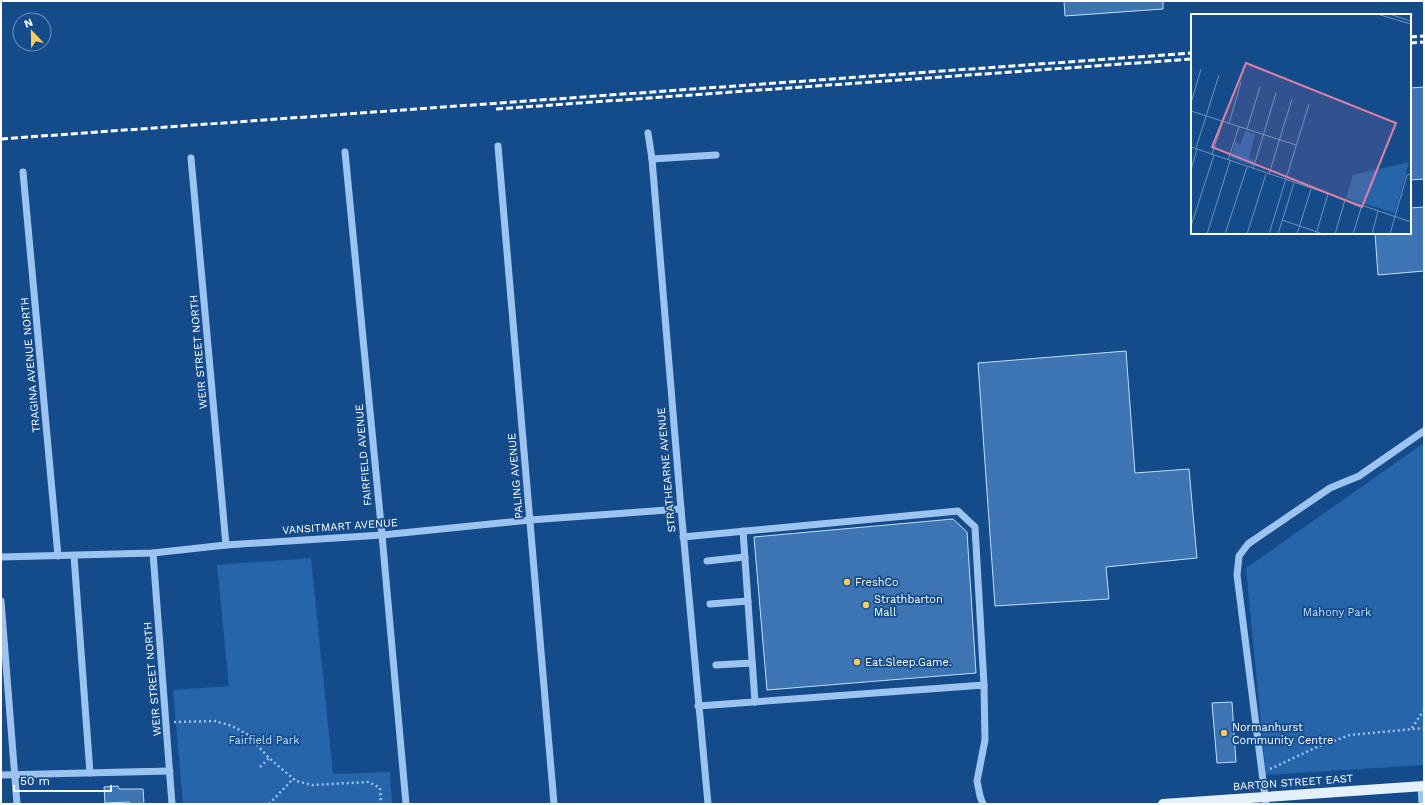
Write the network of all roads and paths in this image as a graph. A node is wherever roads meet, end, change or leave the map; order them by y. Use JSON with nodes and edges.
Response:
{"nodes":[{"id":1,"x":648,"y":133,"type":"dead end"},
{"id":2,"x":498,"y":146,"type":"dead end"},
{"id":3,"x":345,"y":152,"type":"dead end"},
{"id":4,"x":716,"y":155,"type":"dead end"},
{"id":5,"x":191,"y":158,"type":"dead end"},
{"id":6,"x":652,"y":159,"type":"junction"},
{"id":7,"x":23,"y":172,"type":"dead end"},
{"id":8,"x":1424,"y":431,"type":"edge"},
{"id":9,"x":680,"y":509,"type":"junction"},
{"id":10,"x":530,"y":520,"type":"junction"},
{"id":11,"x":743,"y":531,"type":"junction"},
{"id":12,"x":382,"y":535,"type":"junction"},
{"id":13,"x":683,"y":537,"type":"junction"},
{"id":14,"x":226,"y":545,"type":"junction"},
{"id":15,"x":152,"y":553,"type":"junction"},
{"id":16,"x":58,"y":556,"type":"junction"},
{"id":17,"x":74,"y":556,"type":"junction"},
{"id":18,"x":1,"y":557,"type":"edge"},
{"id":19,"x":745,"y":557,"type":"junction"},
{"id":20,"x":708,"y":561,"type":"dead end"},
{"id":21,"x":1,"y":601,"type":"edge"},
{"id":22,"x":748,"y":601,"type":"junction"},
{"id":23,"x":710,"y":604,"type":"dead end"},
{"id":24,"x":752,"y":663,"type":"junction"},
{"id":25,"x":716,"y":665,"type":"dead end"},
{"id":26,"x":984,"y":685,"type":"junction"},
{"id":27,"x":755,"y":702,"type":"junction"},
{"id":28,"x":698,"y":706,"type":"junction"},
{"id":29,"x":1424,"y":710,"type":"edge"},
{"id":30,"x":166,"y":723,"type":"junction"},
{"id":31,"x":1412,"y":728,"type":"junction"},
{"id":32,"x":1424,"y":728,"type":"edge"},
{"id":33,"x":269,"y":758,"type":"junction"},
{"id":34,"x":260,"y":767,"type":"dead end"},
{"id":35,"x":170,"y":771,"type":"junction"},
{"id":36,"x":1268,"y":771,"type":"dead end"},
{"id":37,"x":90,"y":773,"type":"junction"},
{"id":38,"x":14,"y":774,"type":"junction"},
{"id":39,"x":1,"y":775,"type":"edge"},
{"id":40,"x":293,"y":778,"type":"junction"},
{"id":41,"x":1423,"y":786,"type":"edge"},
{"id":42,"x":1266,"y":800,"type":"edge"},
{"id":43,"x":17,"y":804,"type":"edge"},
{"id":44,"x":172,"y":804,"type":"edge"},
{"id":45,"x":270,"y":804,"type":"edge"},
{"id":46,"x":381,"y":804,"type":"edge"},
{"id":47,"x":406,"y":804,"type":"edge"},
{"id":48,"x":554,"y":804,"type":"edge"},
{"id":49,"x":708,"y":804,"type":"edge"},
{"id":50,"x":983,"y":804,"type":"edge"},
{"id":51,"x":1163,"y":804,"type":"edge"},
{"id":52,"x":1422,"y":804,"type":"edge"}],
"edges":[{"from":1,"to":6,"type":"street","name":"STRATHEARNE AVENUE"},
{"from":2,"to":10,"type":"street","name":"PALING AVENUE"},
{"from":3,"to":12,"type":"street","name":"FAIRFIELD AVENUE"},
{"from":4,"to":6,"type":"street"},
{"from":5,"to":14,"type":"street","name":"WEIR STREET NORTH"},
{"from":6,"to":9,"type":"street","name":"STRATHEARNE AVENUE"},
{"from":7,"to":16,"type":"street","name":"TRAGINA AVENUE NORTH"},
{"from":8,"to":42,"type":"street"},
{"from":9,"to":10,"type":"street","name":"VANSITMART AVENUE"},
{"from":9,"to":13,"type":"street","name":"STRATHEARNE AVENUE"},
{"from":10,"to":12,"type":"street","name":"VANSITMART AVENUE"},
{"from":10,"to":48,"type":"street","name":"PALING AVENUE"},
{"from":11,"to":13,"type":"street"},
{"from":11,"to":19,"type":"street"},
{"from":11,"to":26,"type":"street"},
{"from":12,"to":14,"type":"street","name":"VANSITMART AVENUE"},
{"from":12,"to":47,"type":"street","name":"FAIRFIELD AVENUE"},
{"from":13,"to":28,"type":"street","name":"STRATHEARNE AVENUE"},
{"from":14,"to":15,"type":"street","name":"VANSITMART AVENUE"},
{"from":15,"to":17,"type":"street","name":"VANSITMART AVENUE"},
{"from":15,"to":30,"type":"street","name":"WEIR STREET NORTH"},
{"from":16,"to":17,"type":"street","name":"VANSITMART AVENUE"},
{"from":16,"to":18,"type":"street","name":"VANSITMART AVENUE"},
{"from":17,"to":37,"type":"street"},
{"from":19,"to":20,"type":"street"},
{"from":19,"to":22,"type":"street"},
{"from":21,"to":38,"type":"street"},
{"from":22,"to":23,"type":"street"},
{"from":22,"to":24,"type":"street"},
{"from":24,"to":25,"type":"street"},
{"from":24,"to":27,"type":"street"},
{"from":26,"to":27,"type":"street"},
{"from":26,"to":50,"type":"street"},
{"from":27,"to":28,"type":"street"},
{"from":28,"to":49,"type":"street","name":"STRATHEARNE AVENUE"},
{"from":29,"to":31,"type":"path"},
{"from":30,"to":33,"type":"path"},
{"from":30,"to":35,"type":"street","name":"WEIR STREET NORTH"},
{"from":31,"to":32,"type":"path"},
{"from":31,"to":36,"type":"path"},
{"from":33,"to":34,"type":"path"},
{"from":33,"to":40,"type":"path"},
{"from":35,"to":37,"type":"street"},
{"from":35,"to":44,"type":"street","name":"WEIR STREET NORTH"},
{"from":37,"to":38,"type":"street"},
{"from":38,"to":39,"type":"street"},
{"from":38,"to":43,"type":"street"},
{"from":40,"to":45,"type":"path"},
{"from":40,"to":46,"type":"path"},
{"from":41,"to":42,"type":"main road","name":"BARTON STREET EAST"},
{"from":41,"to":52,"type":"street"},
{"from":42,"to":51,"type":"main road","name":"BARTON STREET EAST"}]}
